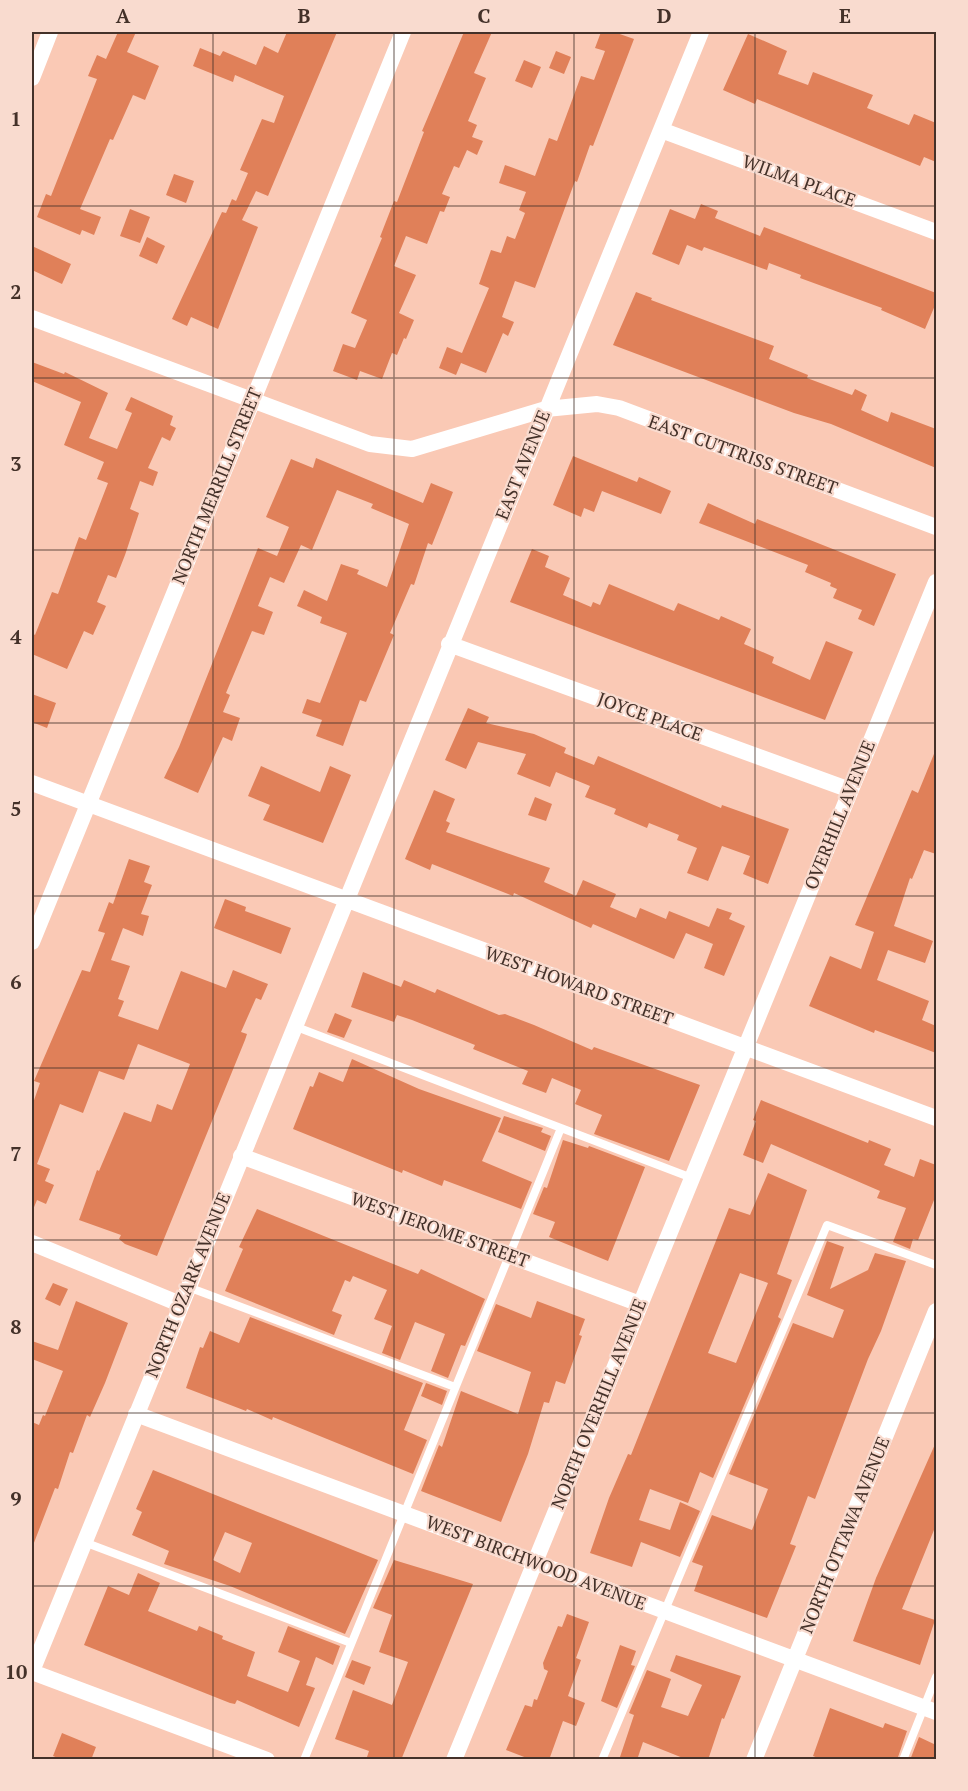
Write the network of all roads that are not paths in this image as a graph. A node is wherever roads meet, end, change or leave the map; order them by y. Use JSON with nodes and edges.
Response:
{"nodes":[{"id":1,"x":50,"y":32,"type":"edge"},
{"id":2,"x":403,"y":32,"type":"edge"},
{"id":3,"x":701,"y":32,"type":"edge"},
{"id":4,"x":32,"y":78,"type":"edge"},
{"id":5,"x":661,"y":130,"type":"junction"},
{"id":6,"x":936,"y":232,"type":"edge"},
{"id":7,"x":32,"y":318,"type":"edge"},
{"id":8,"x":252,"y":400,"type":"junction"},
{"id":9,"x":546,"y":409,"type":"junction"},
{"id":10,"x":936,"y":527,"type":"edge"},
{"id":11,"x":936,"y":582,"type":"edge"},
{"id":12,"x":449,"y":644,"type":"junction"},
{"id":13,"x":32,"y":783,"type":"edge"},
{"id":14,"x":850,"y":790,"type":"junction"},
{"id":15,"x":87,"y":803,"type":"junction"},
{"id":16,"x":345,"y":899,"type":"junction"},
{"id":17,"x":32,"y":942,"type":"edge"},
{"id":18,"x":293,"y":1026,"type":"junction"},
{"id":19,"x":745,"y":1048,"type":"junction"},
{"id":20,"x":936,"y":1118,"type":"edge"},
{"id":21,"x":561,"y":1128,"type":"junction"},
{"id":22,"x":241,"y":1156,"type":"junction"},
{"id":23,"x":692,"y":1178,"type":"junction"},
{"id":24,"x":32,"y":1243,"type":"edge"},
{"id":25,"x":509,"y":1256,"type":"junction"},
{"id":26,"x":936,"y":1265,"type":"edge"},
{"id":27,"x":188,"y":1287,"type":"junction"},
{"id":28,"x":180,"y":1304,"type":"junction"},
{"id":29,"x":640,"y":1304,"type":"junction"},
{"id":30,"x":936,"y":1311,"type":"edge"},
{"id":31,"x":455,"y":1387,"type":"junction"},
{"id":32,"x":136,"y":1414,"type":"junction"},
{"id":33,"x":404,"y":1514,"type":"junction"},
{"id":34,"x":84,"y":1542,"type":"junction"},
{"id":35,"x":534,"y":1562,"type":"junction"},
{"id":36,"x":664,"y":1611,"type":"junction"},
{"id":37,"x":351,"y":1643,"type":"junction"},
{"id":38,"x":794,"y":1660,"type":"junction"},
{"id":39,"x":32,"y":1672,"type":"edge"},
{"id":40,"x":936,"y":1677,"type":"edge"},
{"id":41,"x":930,"y":1710,"type":"edge"},
{"id":42,"x":267,"y":1760,"type":"edge"},
{"id":43,"x":304,"y":1760,"type":"edge"},
{"id":44,"x":454,"y":1760,"type":"edge"},
{"id":45,"x":602,"y":1760,"type":"edge"},
{"id":46,"x":754,"y":1760,"type":"edge"},
{"id":47,"x":903,"y":1760,"type":"edge"}],
"edges":[{"from":1,"to":4,"type":"street"},
{"from":2,"to":8,"type":"street","name":"NORTH MERRILL STREET"},
{"from":3,"to":5,"type":"street","name":"EAST AVENUE"},
{"from":5,"to":6,"type":"street","name":"WILMA PLACE"},
{"from":5,"to":9,"type":"street","name":"EAST AVENUE"},
{"from":7,"to":8,"type":"street","name":"EAST CUTTRISS STREET"},
{"from":8,"to":9,"type":"street","name":"EAST CUTTRISS STREET"},
{"from":8,"to":15,"type":"street","name":"NORTH MERRILL STREET"},
{"from":9,"to":10,"type":"street","name":"EAST CUTTRISS STREET"},
{"from":9,"to":12,"type":"street","name":"EAST AVENUE"},
{"from":11,"to":14,"type":"street","name":"OVERHILL AVENUE"},
{"from":12,"to":14,"type":"street","name":"JOYCE PLACE"},
{"from":12,"to":16,"type":"street","name":"EAST AVENUE"},
{"from":13,"to":15,"type":"street","name":"WEST HOWARD STREET"},
{"from":14,"to":19,"type":"street","name":"OVERHILL AVENUE"},
{"from":15,"to":16,"type":"street","name":"WEST HOWARD STREET"},
{"from":15,"to":17,"type":"street","name":"NORTH MERRILL STREET"},
{"from":16,"to":18,"type":"street","name":"NORTH OZARK AVENUE"},
{"from":16,"to":19,"type":"street","name":"WEST HOWARD STREET"},
{"from":18,"to":21,"type":"lane"},
{"from":18,"to":22,"type":"street","name":"NORTH OZARK AVENUE"},
{"from":19,"to":20,"type":"street","name":"WEST HOWARD STREET"},
{"from":19,"to":23,"type":"street","name":"NORTH OVERHILL AVENUE"},
{"from":21,"to":23,"type":"lane"},
{"from":21,"to":25,"type":"lane"},
{"from":22,"to":25,"type":"street","name":"WEST JEROME STREET"},
{"from":22,"to":27,"type":"street","name":"NORTH OZARK AVENUE"},
{"from":23,"to":29,"type":"street","name":"NORTH OVERHILL AVENUE"},
{"from":24,"to":28,"type":"street"},
{"from":25,"to":29,"type":"street","name":"WEST JEROME STREET"},
{"from":25,"to":31,"type":"lane"},
{"from":26,"to":36,"type":"lane"},
{"from":27,"to":28,"type":"street","name":"NORTH OZARK AVENUE"},
{"from":27,"to":31,"type":"lane"},
{"from":28,"to":32,"type":"street","name":"NORTH OZARK AVENUE"},
{"from":29,"to":35,"type":"street","name":"NORTH OVERHILL AVENUE"},
{"from":30,"to":38,"type":"street","name":"NORTH OTTAWA AVENUE"},
{"from":31,"to":33,"type":"lane"},
{"from":32,"to":33,"type":"street","name":"WEST BIRCHWOOD AVENUE"},
{"from":32,"to":34,"type":"street","name":"NORTH OZARK AVENUE"},
{"from":33,"to":35,"type":"street","name":"WEST BIRCHWOOD AVENUE"},
{"from":33,"to":37,"type":"lane"},
{"from":34,"to":37,"type":"lane"},
{"from":34,"to":39,"type":"street","name":"NORTH OZARK AVENUE"},
{"from":35,"to":36,"type":"street","name":"WEST BIRCHWOOD AVENUE"},
{"from":35,"to":44,"type":"street","name":"NORTH OVERHILL AVENUE"},
{"from":36,"to":38,"type":"street","name":"WEST BIRCHWOOD AVENUE"},
{"from":36,"to":45,"type":"lane"},
{"from":37,"to":43,"type":"lane"},
{"from":38,"to":41,"type":"street","name":"WEST BIRCHWOOD AVENUE"},
{"from":38,"to":46,"type":"street","name":"NORTH OTTAWA AVENUE"},
{"from":39,"to":42,"type":"street"},
{"from":40,"to":41,"type":"lane"},
{"from":41,"to":47,"type":"lane"}]}
